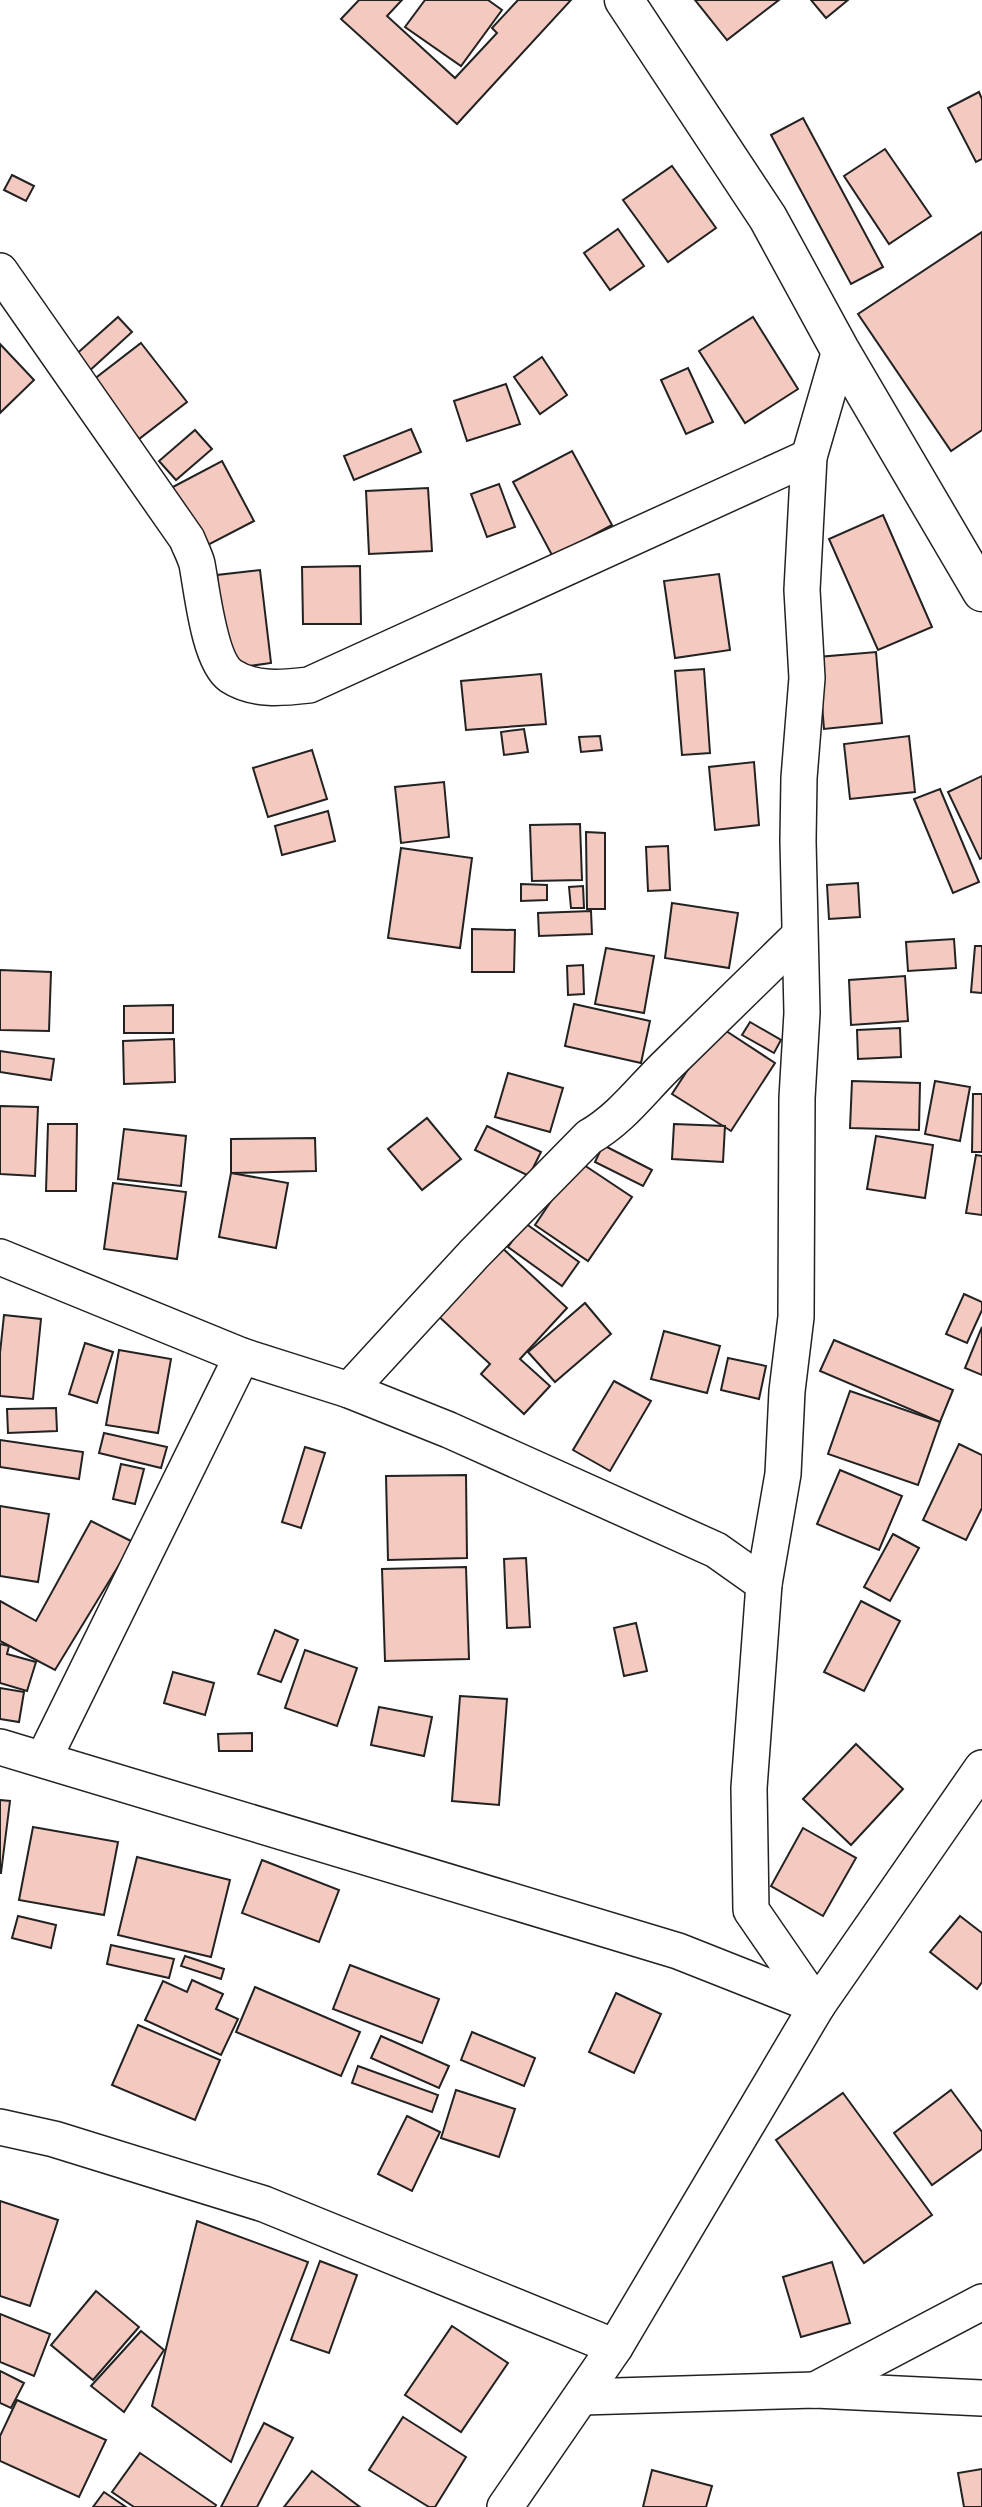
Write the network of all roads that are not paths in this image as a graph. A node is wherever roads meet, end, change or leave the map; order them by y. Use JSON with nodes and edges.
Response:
{"nodes":[{"id":1,"x":624,"y":0,"type":"edge"},
{"id":2,"x":0,"y":271,"type":"edge"},
{"id":3,"x":840,"y":350,"type":"junction"},
{"id":4,"x":808,"y":457,"type":"junction"},
{"id":5,"x":982,"y":592,"type":"edge"},
{"id":6,"x":799,"y":936,"type":"junction"},
{"id":7,"x":0,"y":1257,"type":"edge"},
{"id":8,"x":242,"y":1356,"type":"junction"},
{"id":9,"x":349,"y":1390,"type":"junction"},
{"id":10,"x":764,"y":1584,"type":"junction"},
{"id":11,"x":0,"y":1746,"type":"edge"},
{"id":12,"x":44,"y":1758,"type":"junction"},
{"id":13,"x":982,"y":1768,"type":"edge"},
{"id":14,"x":817,"y":2006,"type":"junction"},
{"id":15,"x":0,"y":2127,"type":"edge"},
{"id":16,"x":982,"y":2302,"type":"edge"},
{"id":17,"x":615,"y":2347,"type":"junction"},
{"id":18,"x":815,"y":2390,"type":"junction"},
{"id":19,"x":583,"y":2397,"type":"junction"},
{"id":20,"x":982,"y":2398,"type":"edge"},
{"id":21,"x":505,"y":2507,"type":"edge"}],
"edges":[{"from":1,"to":3,"type":"street"},
{"from":2,"to":4,"type":"street"},
{"from":3,"to":4,"type":"street"},
{"from":3,"to":5,"type":"street"},
{"from":4,"to":6,"type":"street"},
{"from":6,"to":9,"type":"street"},
{"from":6,"to":10,"type":"street"},
{"from":7,"to":8,"type":"street"},
{"from":8,"to":9,"type":"street"},
{"from":8,"to":12,"type":"street"},
{"from":9,"to":10,"type":"street"},
{"from":10,"to":14,"type":"street"},
{"from":11,"to":12,"type":"street"},
{"from":12,"to":14,"type":"street"},
{"from":13,"to":14,"type":"street"},
{"from":14,"to":17,"type":"street"},
{"from":15,"to":17,"type":"street"},
{"from":16,"to":18,"type":"street"},
{"from":17,"to":19,"type":"street"},
{"from":18,"to":19,"type":"street"},
{"from":18,"to":20,"type":"street"},
{"from":19,"to":21,"type":"street"}]}
